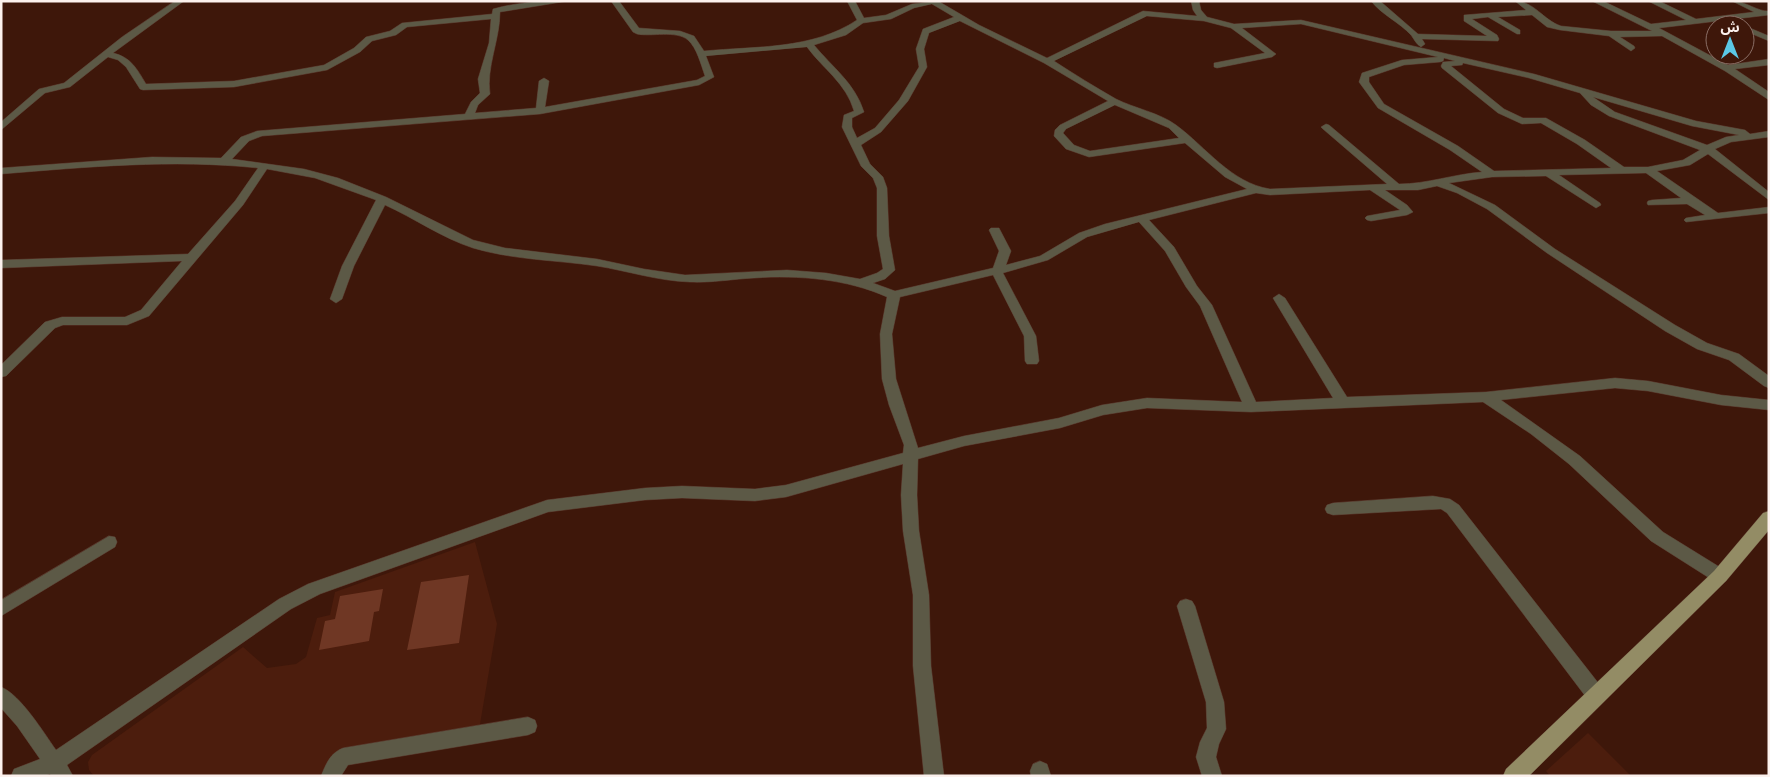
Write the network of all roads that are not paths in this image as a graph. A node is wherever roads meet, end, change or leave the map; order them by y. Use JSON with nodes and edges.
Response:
{"nodes":[{"id":1,"x":180,"y":1,"type":"edge"},
{"id":2,"x":564,"y":1,"type":"edge"},
{"id":3,"x":615,"y":1,"type":"edge"},
{"id":4,"x":851,"y":1,"type":"edge"},
{"id":5,"x":932,"y":1,"type":"edge"},
{"id":6,"x":1195,"y":1,"type":"edge"},
{"id":7,"x":1375,"y":1,"type":"edge"},
{"id":8,"x":1520,"y":1,"type":"edge"},
{"id":9,"x":1596,"y":1,"type":"edge"},
{"id":10,"x":1652,"y":1,"type":"edge"},
{"id":11,"x":1736,"y":1,"type":"edge"},
{"id":12,"x":1535,"y":12,"type":"junction"},
{"id":13,"x":1766,"y":13,"type":"edge"},
{"id":14,"x":1490,"y":15,"type":"junction"},
{"id":15,"x":1748,"y":15,"type":"edge"},
{"id":16,"x":496,"y":16,"type":"junction"},
{"id":17,"x":960,"y":18,"type":"junction"},
{"id":18,"x":1204,"y":19,"type":"junction"},
{"id":19,"x":1705,"y":20,"type":"edge"},
{"id":20,"x":861,"y":21,"type":"junction"},
{"id":21,"x":1694,"y":21,"type":"junction"},
{"id":22,"x":1234,"y":26,"type":"junction"},
{"id":23,"x":1650,"y":28,"type":"junction"},
{"id":24,"x":1518,"y":32,"type":"dead end"},
{"id":25,"x":1755,"y":32,"type":"edge"},
{"id":26,"x":1611,"y":34,"type":"junction"},
{"id":27,"x":1663,"y":34,"type":"junction"},
{"id":28,"x":1417,"y":36,"type":"junction"},
{"id":29,"x":1769,"y":38,"type":"edge"},
{"id":30,"x":809,"y":44,"type":"junction"},
{"id":31,"x":1631,"y":48,"type":"dead end"},
{"id":32,"x":1425,"y":52,"type":"junction"},
{"id":33,"x":107,"y":54,"type":"junction"},
{"id":34,"x":701,"y":54,"type":"junction"},
{"id":35,"x":1453,"y":57,"type":"junction"},
{"id":36,"x":1047,"y":61,"type":"junction"},
{"id":37,"x":1769,"y":62,"type":"edge"},
{"id":38,"x":1480,"y":63,"type":"junction"},
{"id":39,"x":1217,"y":65,"type":"dead end"},
{"id":40,"x":1727,"y":68,"type":"junction"},
{"id":41,"x":544,"y":81,"type":"dead end"},
{"id":42,"x":1583,"y":92,"type":"junction"},
{"id":43,"x":1769,"y":97,"type":"edge"},
{"id":44,"x":1114,"y":101,"type":"junction"},
{"id":45,"x":540,"y":111,"type":"junction"},
{"id":46,"x":468,"y":118,"type":"junction"},
{"id":47,"x":1,"y":127,"type":"edge"},
{"id":48,"x":1326,"y":127,"type":"dead end"},
{"id":49,"x":1763,"y":134,"type":"edge"},
{"id":50,"x":1188,"y":140,"type":"junction"},
{"id":51,"x":855,"y":144,"type":"junction"},
{"id":52,"x":1708,"y":149,"type":"junction"},
{"id":53,"x":224,"y":161,"type":"junction"},
{"id":54,"x":264,"y":166,"type":"junction"},
{"id":55,"x":1648,"y":170,"type":"junction"},
{"id":56,"x":1,"y":171,"type":"edge"},
{"id":57,"x":1622,"y":171,"type":"junction"},
{"id":58,"x":1547,"y":172,"type":"junction"},
{"id":59,"x":1492,"y":174,"type":"junction"},
{"id":60,"x":1440,"y":183,"type":"junction"},
{"id":61,"x":1374,"y":187,"type":"junction"},
{"id":62,"x":1398,"y":188,"type":"junction"},
{"id":63,"x":1256,"y":190,"type":"junction"},
{"id":64,"x":1767,"y":194,"type":"edge"},
{"id":65,"x":382,"y":199,"type":"junction"},
{"id":66,"x":1687,"y":199,"type":"junction"},
{"id":67,"x":1652,"y":203,"type":"dead end"},
{"id":68,"x":1596,"y":205,"type":"dead end"},
{"id":69,"x":1769,"y":210,"type":"edge"},
{"id":70,"x":1716,"y":217,"type":"junction"},
{"id":71,"x":1141,"y":218,"type":"junction"},
{"id":72,"x":1370,"y":218,"type":"dead end"},
{"id":73,"x":1690,"y":220,"type":"dead end"},
{"id":74,"x":995,"y":230,"type":"dead end"},
{"id":75,"x":191,"y":257,"type":"junction"},
{"id":76,"x":1,"y":264,"type":"edge"},
{"id":77,"x":997,"y":272,"type":"junction"},
{"id":78,"x":858,"y":284,"type":"junction"},
{"id":79,"x":894,"y":295,"type":"junction"},
{"id":80,"x":1279,"y":298,"type":"dead end"},
{"id":81,"x":336,"y":299,"type":"dead end"},
{"id":82,"x":1032,"y":361,"type":"dead end"},
{"id":83,"x":1,"y":372,"type":"edge"},
{"id":84,"x":1769,"y":383,"type":"edge"},
{"id":85,"x":1486,"y":397,"type":"junction"},
{"id":86,"x":1343,"y":402,"type":"junction"},
{"id":87,"x":1769,"y":405,"type":"edge"},
{"id":88,"x":1251,"y":406,"type":"junction"},
{"id":89,"x":911,"y":455,"type":"junction"},
{"id":90,"x":1333,"y":509,"type":"dead end"},
{"id":91,"x":1769,"y":518,"type":"edge"},
{"id":92,"x":109,"y":542,"type":"dead end"},
{"id":93,"x":1720,"y":576,"type":"junction"},
{"id":94,"x":1186,"y":606,"type":"dead end"},
{"id":95,"x":1,"y":609,"type":"edge"},
{"id":96,"x":1,"y":695,"type":"edge"},
{"id":97,"x":1596,"y":695,"type":"junction"},
{"id":98,"x":528,"y":726,"type":"dead end"},
{"id":99,"x":58,"y":769,"type":"edge"},
{"id":100,"x":21,"y":776,"type":"edge"},
{"id":101,"x":331,"y":776,"type":"edge"},
{"id":102,"x":934,"y":776,"type":"edge"},
{"id":103,"x":1212,"y":776,"type":"edge"},
{"id":104,"x":1514,"y":776,"type":"edge"}],
"edges":[{"from":1,"to":33,"type":"street"},
{"from":2,"to":16,"type":"street"},
{"from":3,"to":34,"type":"street"},
{"from":4,"to":20,"type":"street"},
{"from":5,"to":17,"type":"street"},
{"from":5,"to":20,"type":"street"},
{"from":6,"to":18,"type":"street"},
{"from":7,"to":28,"type":"street"},
{"from":8,"to":12,"type":"street"},
{"from":9,"to":23,"type":"street"},
{"from":10,"to":21,"type":"street"},
{"from":11,"to":13,"type":"street"},
{"from":12,"to":14,"type":"street"},
{"from":12,"to":26,"type":"street"},
{"from":13,"to":15,"type":"street"},
{"from":14,"to":24,"type":"street"},
{"from":14,"to":28,"type":"street"},
{"from":16,"to":33,"type":"street"},
{"from":16,"to":46,"type":"street"},
{"from":17,"to":36,"type":"street"},
{"from":17,"to":51,"type":"street"},
{"from":18,"to":22,"type":"street"},
{"from":18,"to":36,"type":"street"},
{"from":19,"to":21,"type":"street"},
{"from":20,"to":30,"type":"street"},
{"from":21,"to":23,"type":"street"},
{"from":22,"to":32,"type":"street"},
{"from":22,"to":39,"type":"street"},
{"from":23,"to":27,"type":"street"},
{"from":25,"to":29,"type":"street"},
{"from":26,"to":27,"type":"street"},
{"from":26,"to":31,"type":"street"},
{"from":27,"to":40,"type":"street"},
{"from":28,"to":32,"type":"street"},
{"from":30,"to":34,"type":"street"},
{"from":30,"to":51,"type":"street"},
{"from":32,"to":35,"type":"street"},
{"from":33,"to":47,"type":"street"},
{"from":34,"to":45,"type":"street"},
{"from":35,"to":38,"type":"street"},
{"from":35,"to":59,"type":"street"},
{"from":36,"to":44,"type":"street"},
{"from":37,"to":40,"type":"street"},
{"from":38,"to":42,"type":"street"},
{"from":38,"to":57,"type":"street"},
{"from":40,"to":43,"type":"street"},
{"from":41,"to":45,"type":"street"},
{"from":42,"to":49,"type":"street"},
{"from":42,"to":52,"type":"street"},
{"from":44,"to":50,"type":"street"},
{"from":44,"to":50,"type":"street"},
{"from":45,"to":46,"type":"street"},
{"from":46,"to":53,"type":"street"},
{"from":48,"to":62,"type":"street"},
{"from":49,"to":52,"type":"street"},
{"from":50,"to":63,"type":"street"},
{"from":51,"to":78,"type":"street"},
{"from":52,"to":55,"type":"street"},
{"from":52,"to":64,"type":"street"},
{"from":53,"to":54,"type":"street"},
{"from":53,"to":56,"type":"street"},
{"from":54,"to":65,"type":"street"},
{"from":54,"to":75,"type":"street"},
{"from":55,"to":57,"type":"street"},
{"from":55,"to":66,"type":"street"},
{"from":57,"to":58,"type":"street"},
{"from":58,"to":59,"type":"street"},
{"from":58,"to":68,"type":"street"},
{"from":59,"to":60,"type":"street"},
{"from":60,"to":62,"type":"street"},
{"from":60,"to":84,"type":"street"},
{"from":61,"to":62,"type":"street"},
{"from":61,"to":63,"type":"street"},
{"from":61,"to":72,"type":"street"},
{"from":63,"to":71,"type":"street"},
{"from":65,"to":78,"type":"street"},
{"from":65,"to":81,"type":"street"},
{"from":66,"to":67,"type":"street"},
{"from":66,"to":70,"type":"street"},
{"from":69,"to":70,"type":"street"},
{"from":70,"to":73,"type":"street"},
{"from":71,"to":77,"type":"street"},
{"from":71,"to":88,"type":"street"},
{"from":74,"to":77,"type":"street"},
{"from":75,"to":76,"type":"street"},
{"from":75,"to":83,"type":"street"},
{"from":77,"to":79,"type":"street"},
{"from":77,"to":82,"type":"street"},
{"from":78,"to":79,"type":"street"},
{"from":79,"to":89,"type":"street"},
{"from":80,"to":86,"type":"street"},
{"from":85,"to":86,"type":"street"},
{"from":85,"to":87,"type":"street"},
{"from":85,"to":93,"type":"street"},
{"from":86,"to":88,"type":"street"},
{"from":88,"to":89,"type":"street"},
{"from":89,"to":99,"type":"street"},
{"from":89,"to":102,"type":"street"},
{"from":90,"to":97,"type":"street"},
{"from":91,"to":93,"type":"main road"},
{"from":92,"to":95,"type":"street"},
{"from":93,"to":97,"type":"main road"},
{"from":94,"to":103,"type":"street"},
{"from":96,"to":99,"type":"street"},
{"from":97,"to":104,"type":"main road"},
{"from":98,"to":101,"type":"street"},
{"from":99,"to":100,"type":"street"}]}
